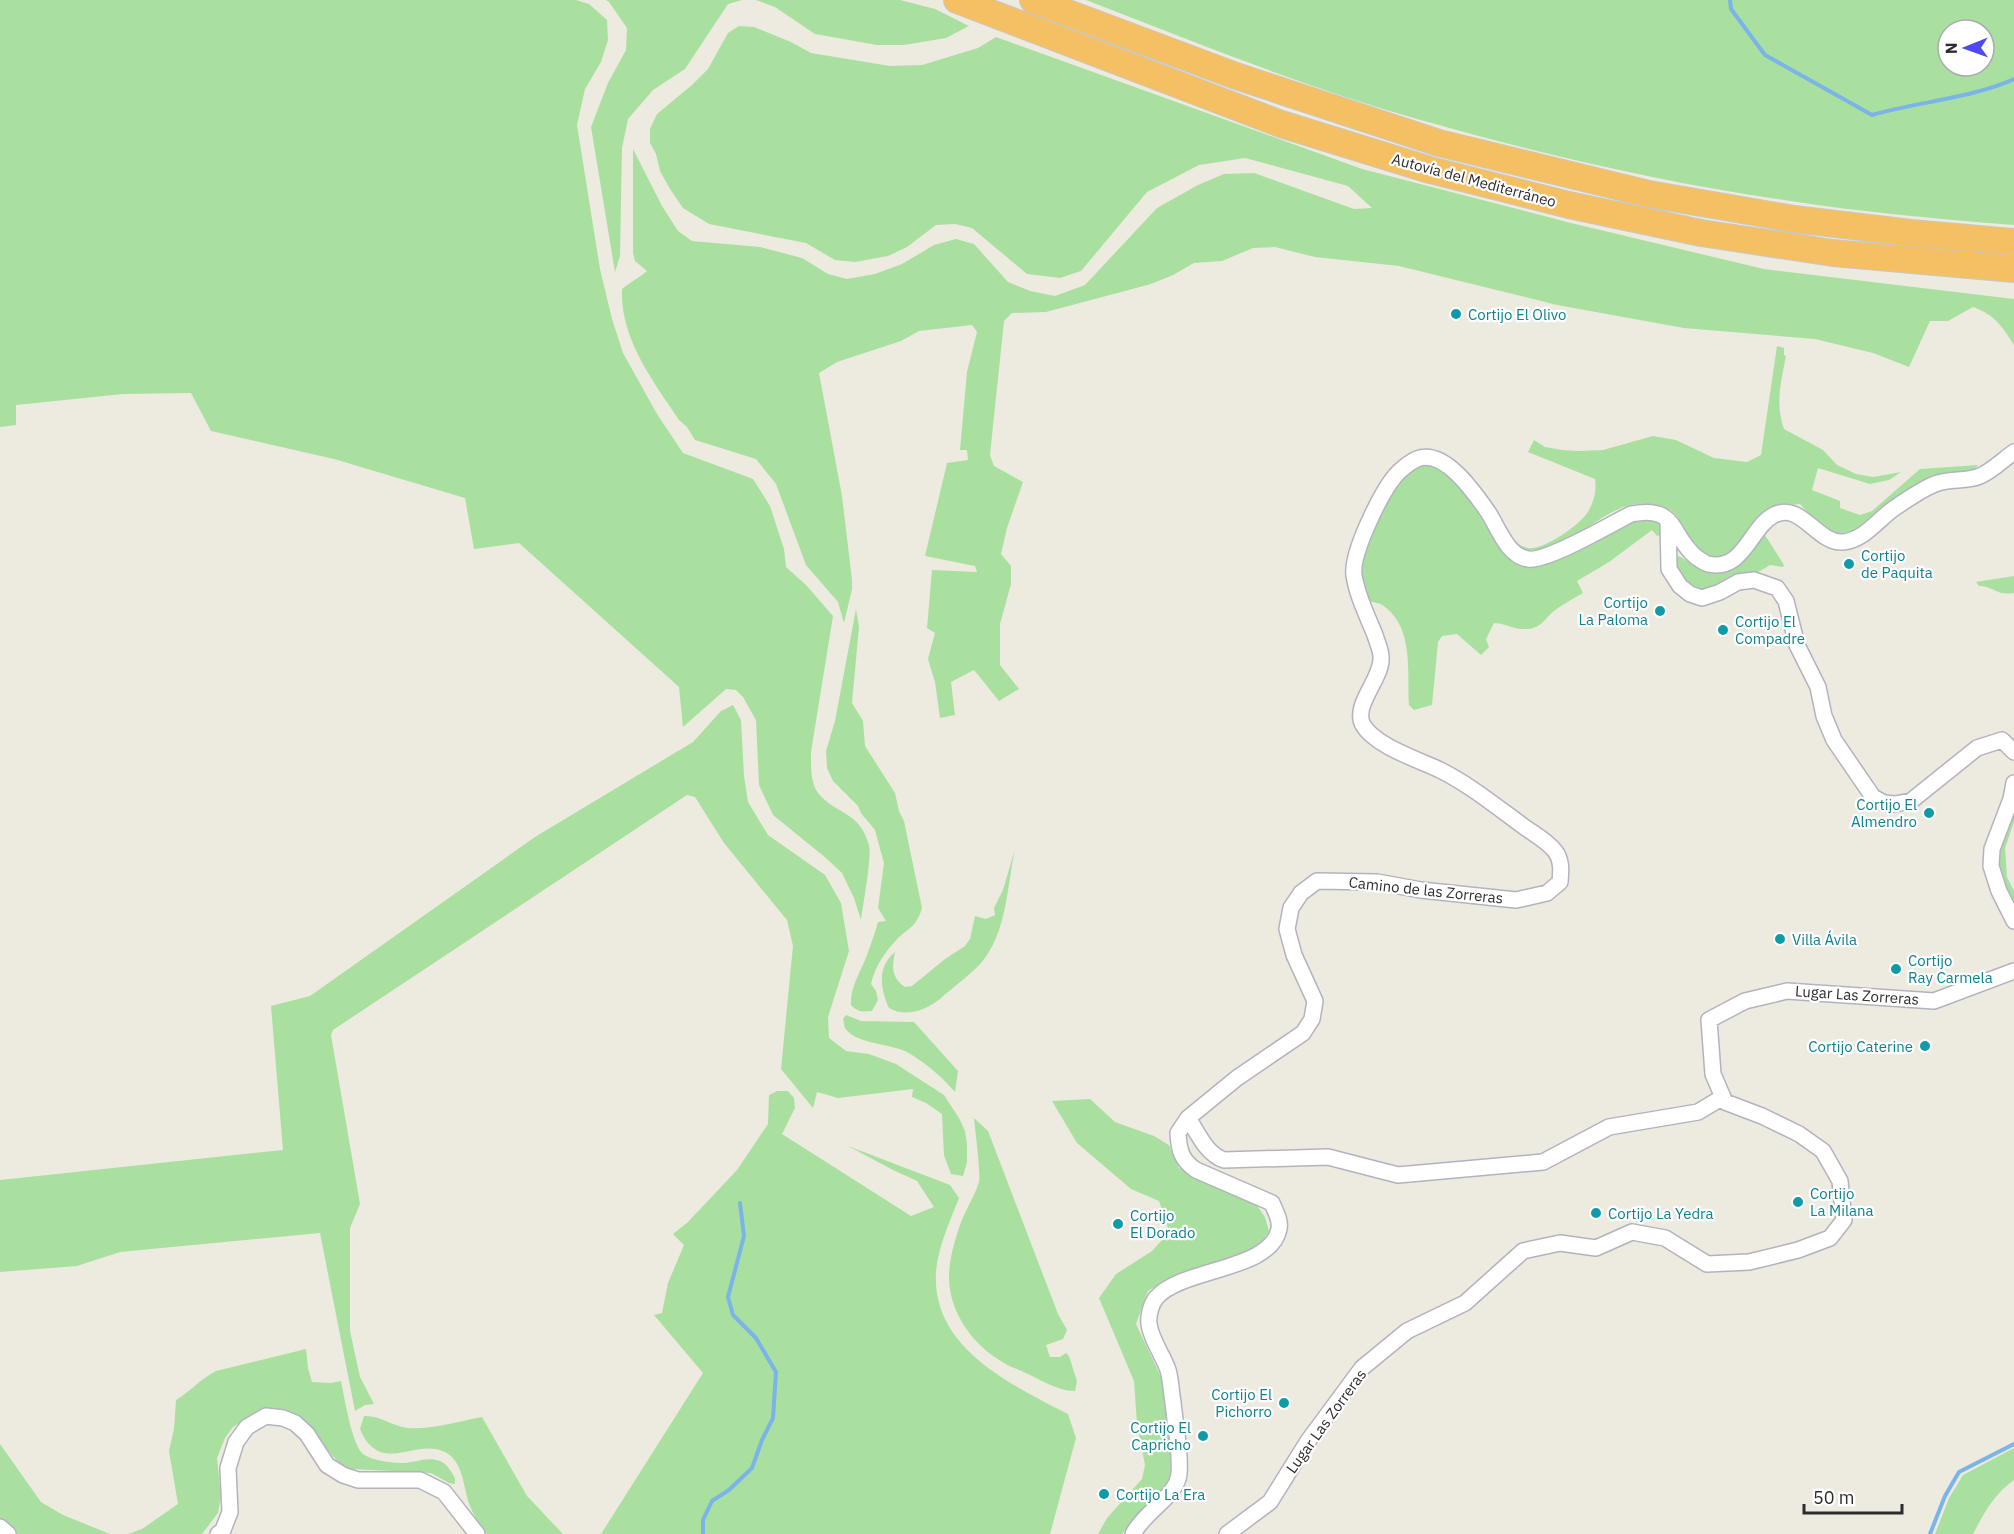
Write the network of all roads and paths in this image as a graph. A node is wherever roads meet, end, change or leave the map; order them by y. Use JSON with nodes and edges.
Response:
{"nodes":[{"id":1,"x":957,"y":0,"type":"edge"},
{"id":2,"x":1033,"y":0,"type":"edge"},
{"id":3,"x":2014,"y":242,"type":"edge"},
{"id":4,"x":2014,"y":270,"type":"edge"},
{"id":5,"x":2014,"y":452,"type":"edge"},
{"id":6,"x":1668,"y":518,"type":"junction"},
{"id":7,"x":2014,"y":752,"type":"edge"},
{"id":8,"x":2014,"y":783,"type":"edge"},
{"id":9,"x":2014,"y":921,"type":"edge"},
{"id":10,"x":2014,"y":971,"type":"edge"},
{"id":11,"x":1723,"y":1097,"type":"junction"},
{"id":12,"x":1188,"y":1118,"type":"junction"},
{"id":13,"x":0,"y":1527,"type":"edge"},
{"id":14,"x":8,"y":1534,"type":"edge"},
{"id":15,"x":218,"y":1534,"type":"edge"},
{"id":16,"x":477,"y":1534,"type":"edge"},
{"id":17,"x":1133,"y":1534,"type":"edge"},
{"id":18,"x":1227,"y":1534,"type":"edge"}],
"edges":[{"from":1,"to":4,"type":"highway","name":"Autovía del Mediterráneo"},
{"from":2,"to":3,"type":"highway","name":"Autovía del Mediterráneo"},
{"from":5,"to":6,"type":"street"},
{"from":6,"to":7,"type":"street"},
{"from":6,"to":12,"type":"street","name":"Camino de las Zorreras"},
{"from":8,"to":9,"type":"street"},
{"from":10,"to":11,"type":"street","name":"Lugar Las Zorreras"},
{"from":11,"to":12,"type":"street"},
{"from":11,"to":18,"type":"street","name":"Lugar Las Zorreras"},
{"from":12,"to":17,"type":"street"},
{"from":13,"to":14,"type":"street"},
{"from":15,"to":16,"type":"street"}]}
